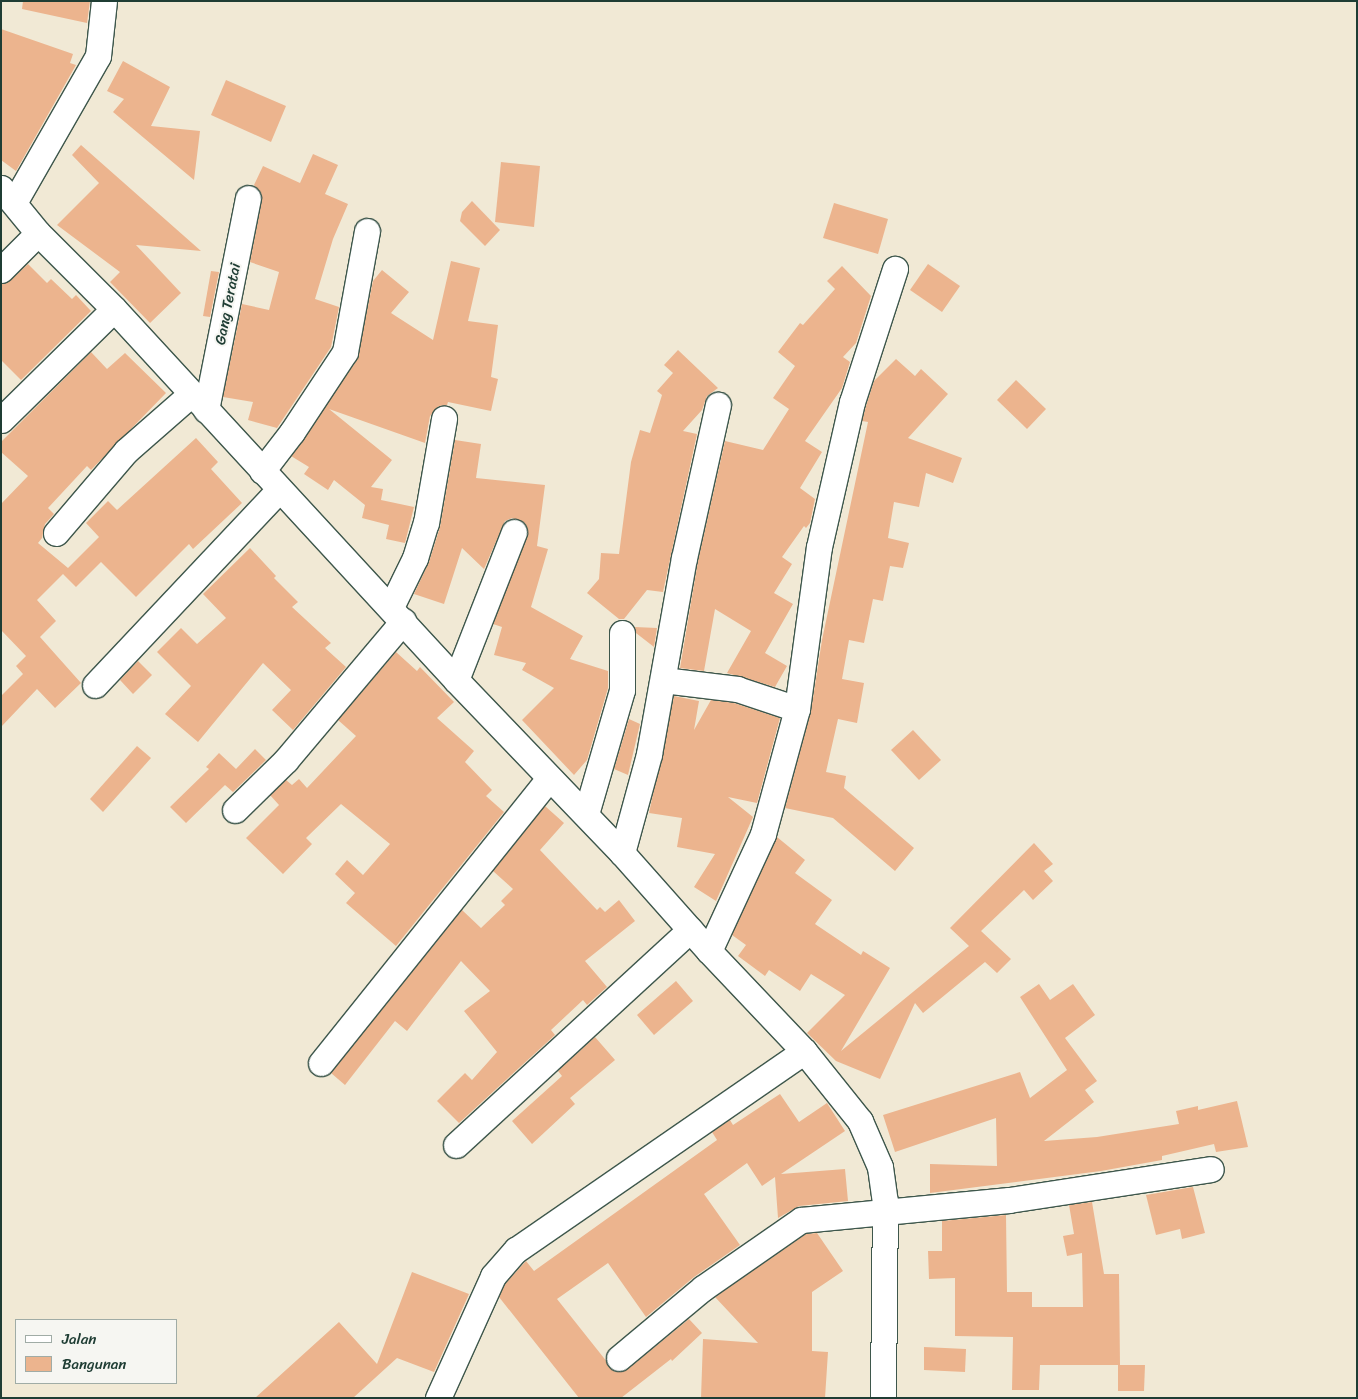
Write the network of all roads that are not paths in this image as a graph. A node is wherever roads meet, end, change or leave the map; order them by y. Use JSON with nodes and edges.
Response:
{"nodes":[{"id":1,"x":104,"y":1,"type":"edge"},
{"id":2,"x":8,"y":195,"type":"edge"},
{"id":3,"x":248,"y":198,"type":"dead end"},
{"id":4,"x":367,"y":231,"type":"dead end"},
{"id":5,"x":38,"y":233,"type":"junction"},
{"id":6,"x":895,"y":269,"type":"dead end"},
{"id":7,"x":1,"y":270,"type":"edge"},
{"id":8,"x":114,"y":309,"type":"junction"},
{"id":9,"x":198,"y":403,"type":"junction"},
{"id":10,"x":718,"y":406,"type":"dead end"},
{"id":11,"x":444,"y":419,"type":"dead end"},
{"id":12,"x":1,"y":420,"type":"edge"},
{"id":13,"x":262,"y":471,"type":"junction"},
{"id":14,"x":279,"y":490,"type":"junction"},
{"id":15,"x":514,"y":532,"type":"dead end"},
{"id":16,"x":56,"y":533,"type":"dead end"},
{"id":17,"x":397,"y":614,"type":"junction"},
{"id":18,"x":622,"y":633,"type":"dead end"},
{"id":19,"x":456,"y":680,"type":"junction"},
{"id":20,"x":663,"y":680,"type":"junction"},
{"id":21,"x":95,"y":685,"type":"dead end"},
{"id":22,"x":797,"y":709,"type":"junction"},
{"id":23,"x":549,"y":778,"type":"junction"},
{"id":24,"x":235,"y":810,"type":"dead end"},
{"id":25,"x":586,"y":814,"type":"junction"},
{"id":26,"x":622,"y":853,"type":"junction"},
{"id":27,"x":690,"y":930,"type":"junction"},
{"id":28,"x":709,"y":952,"type":"junction"},
{"id":29,"x":804,"y":1051,"type":"junction"},
{"id":30,"x":321,"y":1063,"type":"dead end"},
{"id":31,"x":456,"y":1145,"type":"dead end"},
{"id":32,"x":1210,"y":1169,"type":"dead end"},
{"id":33,"x":886,"y":1214,"type":"junction"},
{"id":34,"x":619,"y":1358,"type":"dead end"},
{"id":35,"x":438,"y":1398,"type":"edge"},
{"id":36,"x":883,"y":1398,"type":"edge"}],
"edges":[{"from":1,"to":2,"type":"street"},
{"from":2,"to":5,"type":"street"},
{"from":3,"to":9,"type":"street","name":"Gang Teratai"},
{"from":4,"to":13,"type":"street"},
{"from":5,"to":7,"type":"street"},
{"from":5,"to":8,"type":"street"},
{"from":6,"to":22,"type":"street"},
{"from":8,"to":9,"type":"street"},
{"from":8,"to":12,"type":"street"},
{"from":9,"to":13,"type":"street"},
{"from":9,"to":16,"type":"street"},
{"from":10,"to":20,"type":"street"},
{"from":11,"to":17,"type":"street"},
{"from":13,"to":14,"type":"street"},
{"from":14,"to":17,"type":"street"},
{"from":14,"to":21,"type":"street"},
{"from":15,"to":19,"type":"street"},
{"from":17,"to":19,"type":"street"},
{"from":17,"to":24,"type":"street"},
{"from":18,"to":25,"type":"street"},
{"from":19,"to":23,"type":"street"},
{"from":20,"to":22,"type":"street"},
{"from":20,"to":26,"type":"street"},
{"from":22,"to":28,"type":"street"},
{"from":23,"to":25,"type":"street"},
{"from":23,"to":30,"type":"street"},
{"from":25,"to":26,"type":"street"},
{"from":26,"to":27,"type":"street"},
{"from":27,"to":28,"type":"street"},
{"from":27,"to":31,"type":"street"},
{"from":28,"to":29,"type":"street"},
{"from":29,"to":33,"type":"street"},
{"from":29,"to":35,"type":"street"},
{"from":32,"to":33,"type":"street"},
{"from":33,"to":34,"type":"street"},
{"from":33,"to":36,"type":"street"}]}
